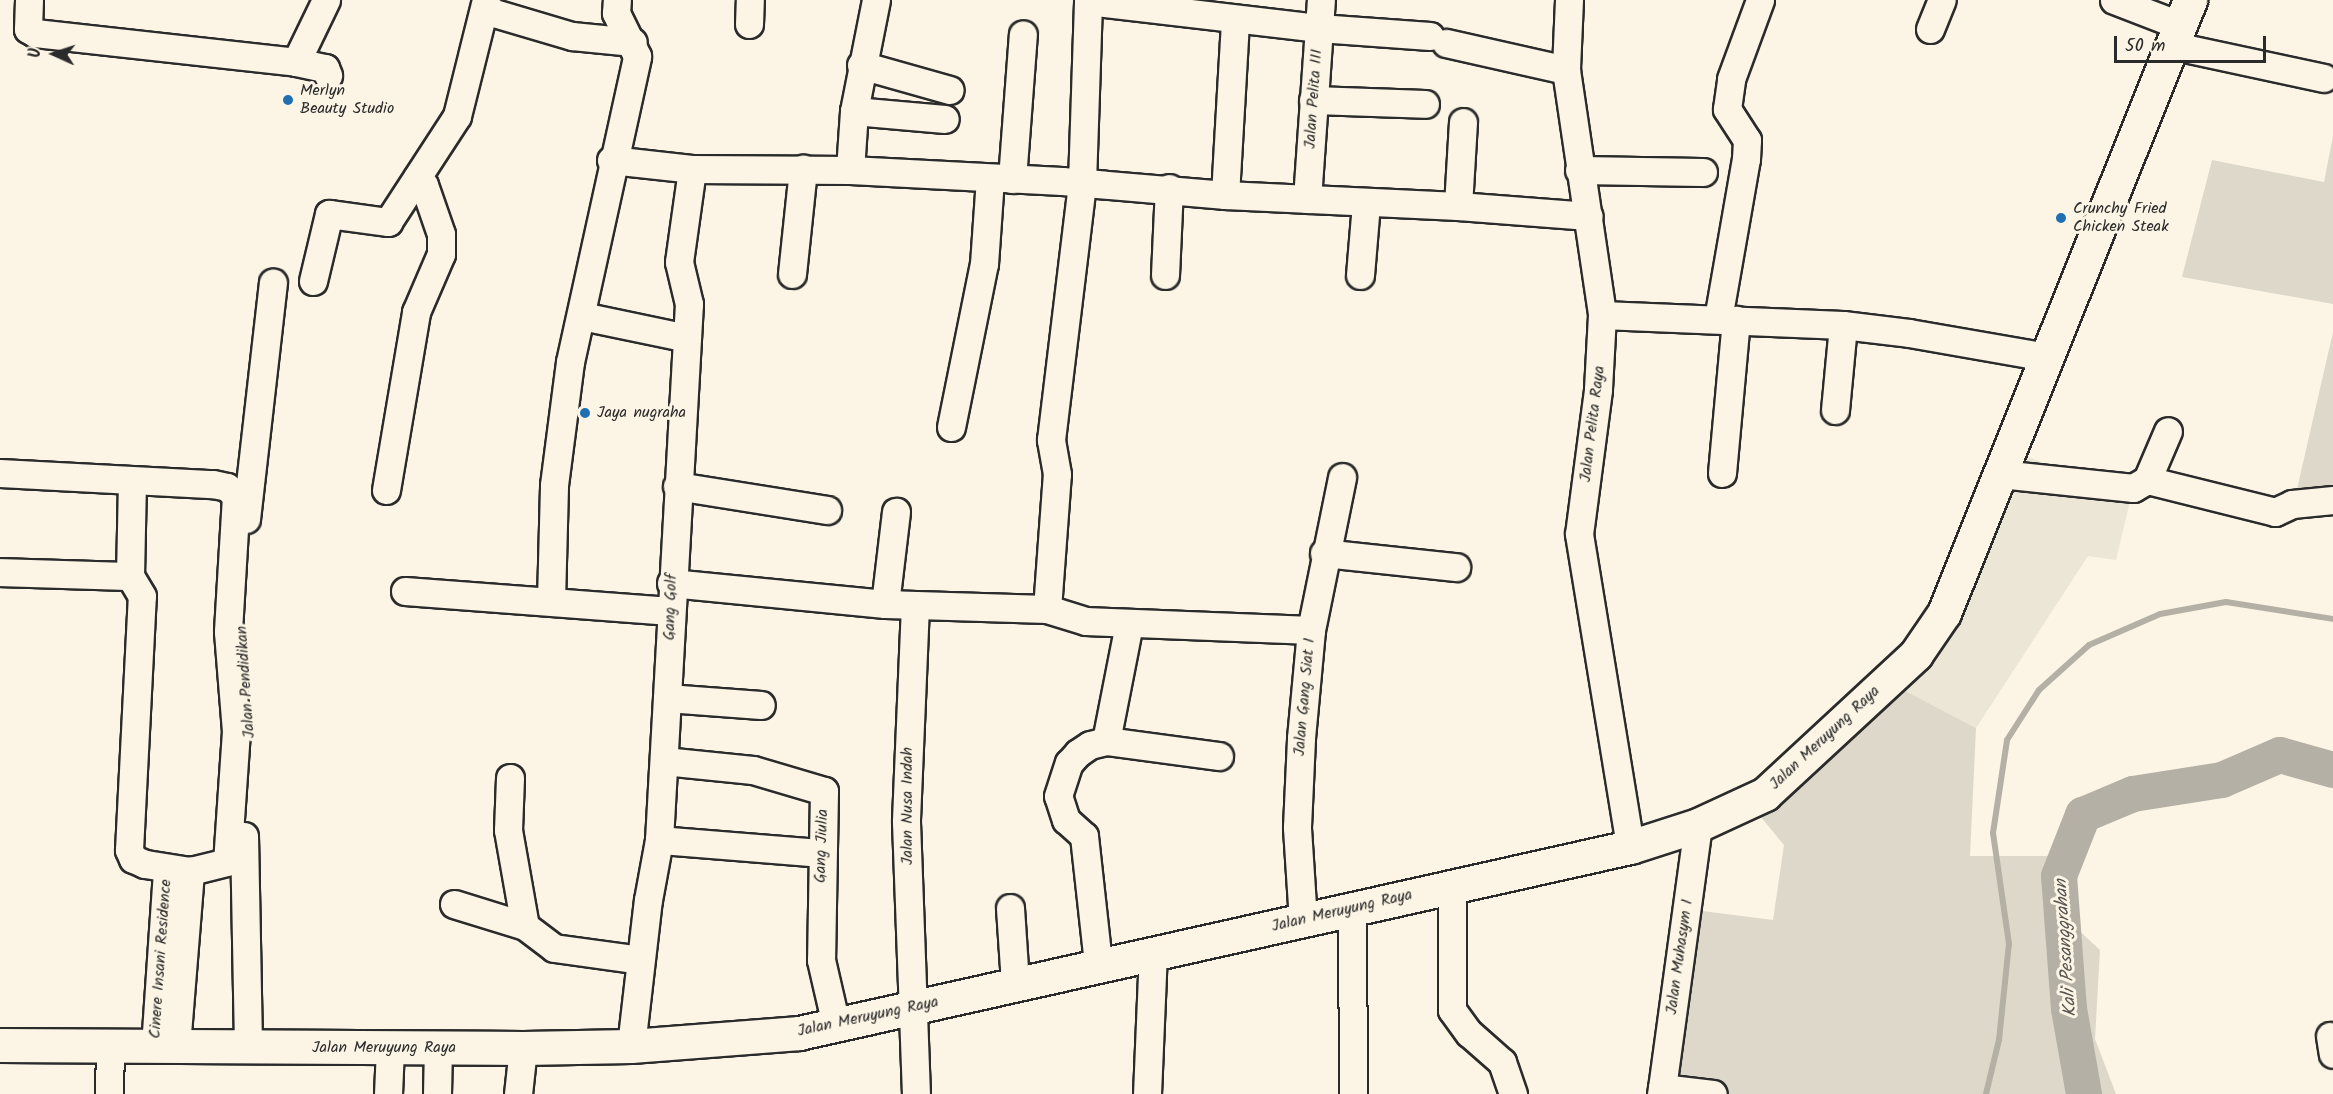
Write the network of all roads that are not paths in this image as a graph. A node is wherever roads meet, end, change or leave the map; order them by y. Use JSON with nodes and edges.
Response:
{"nodes":[{"id":1,"x":29,"y":0,"type":"edge"},
{"id":2,"x":326,"y":0,"type":"edge"},
{"id":3,"x":617,"y":0,"type":"edge"},
{"id":4,"x":876,"y":0,"type":"edge"},
{"id":5,"x":1321,"y":0,"type":"edge"},
{"id":6,"x":1569,"y":0,"type":"edge"},
{"id":7,"x":1760,"y":0,"type":"edge"},
{"id":8,"x":1942,"y":0,"type":"edge"},
{"id":9,"x":2114,"y":0,"type":"edge"},
{"id":10,"x":1088,"y":1,"type":"edge"},
{"id":11,"x":485,"y":5,"type":"edge"},
{"id":12,"x":1235,"y":19,"type":"junction"},
{"id":13,"x":2180,"y":23,"type":"edge"},
{"id":14,"x":1318,"y":28,"type":"junction"},
{"id":15,"x":1930,"y":29,"type":"dead end"},
{"id":16,"x":1023,"y":34,"type":"dead end"},
{"id":17,"x":633,"y":42,"type":"junction"},
{"id":18,"x":296,"y":63,"type":"junction"},
{"id":19,"x":861,"y":65,"type":"junction"},
{"id":20,"x":1566,"y":70,"type":"junction"},
{"id":21,"x":328,"y":75,"type":"dead end"},
{"id":22,"x":2324,"y":78,"type":"dead end"},
{"id":23,"x":950,"y":90,"type":"dead end"},
{"id":24,"x":1313,"y":100,"type":"junction"},
{"id":25,"x":1425,"y":104,"type":"dead end"},
{"id":26,"x":854,"y":111,"type":"junction"},
{"id":27,"x":945,"y":119,"type":"dead end"},
{"id":28,"x":1463,"y":122,"type":"dead end"},
{"id":29,"x":611,"y":160,"type":"junction"},
{"id":30,"x":692,"y":169,"type":"junction"},
{"id":31,"x":803,"y":169,"type":"junction"},
{"id":32,"x":850,"y":170,"type":"junction"},
{"id":33,"x":1579,"y":170,"type":"junction"},
{"id":34,"x":1703,"y":172,"type":"dead end"},
{"id":35,"x":417,"y":178,"type":"junction"},
{"id":36,"x":1001,"y":179,"type":"junction"},
{"id":37,"x":1082,"y":183,"type":"junction"},
{"id":38,"x":1168,"y":188,"type":"junction"},
{"id":39,"x":1225,"y":195,"type":"junction"},
{"id":40,"x":1307,"y":199,"type":"junction"},
{"id":41,"x":1366,"y":204,"type":"junction"},
{"id":42,"x":1458,"y":206,"type":"junction"},
{"id":43,"x":1589,"y":216,"type":"junction"},
{"id":44,"x":792,"y":274,"type":"dead end"},
{"id":45,"x":1165,"y":275,"type":"dead end"},
{"id":46,"x":1360,"y":275,"type":"dead end"},
{"id":47,"x":313,"y":281,"type":"dead end"},
{"id":48,"x":273,"y":283,"type":"dead end"},
{"id":49,"x":1602,"y":315,"type":"junction"},
{"id":50,"x":582,"y":316,"type":"junction"},
{"id":51,"x":1727,"y":320,"type":"junction"},
{"id":52,"x":1843,"y":325,"type":"junction"},
{"id":53,"x":687,"y":338,"type":"junction"},
{"id":54,"x":2046,"y":357,"type":"junction"},
{"id":55,"x":1835,"y":410,"type":"dead end"},
{"id":56,"x":951,"y":427,"type":"dead end"},
{"id":57,"x":2168,"y":431,"type":"dead end"},
{"id":58,"x":1722,"y":472,"type":"dead end"},
{"id":59,"x":0,"y":473,"type":"edge"},
{"id":60,"x":2001,"y":474,"type":"junction"},
{"id":61,"x":1342,"y":477,"type":"dead end"},
{"id":62,"x":2147,"y":480,"type":"junction"},
{"id":63,"x":132,"y":482,"type":"junction"},
{"id":64,"x":677,"y":486,"type":"junction"},
{"id":65,"x":386,"y":490,"type":"dead end"},
{"id":66,"x":2333,"y":500,"type":"edge"},
{"id":67,"x":827,"y":510,"type":"dead end"},
{"id":68,"x":896,"y":512,"type":"dead end"},
{"id":69,"x":1324,"y":553,"type":"junction"},
{"id":70,"x":1456,"y":567,"type":"dead end"},
{"id":71,"x":0,"y":572,"type":"edge"},
{"id":72,"x":130,"y":576,"type":"junction"},
{"id":73,"x":671,"y":583,"type":"junction"},
{"id":74,"x":405,"y":591,"type":"dead end"},
{"id":75,"x":551,"y":601,"type":"junction"},
{"id":76,"x":885,"y":604,"type":"junction"},
{"id":77,"x":915,"y":605,"type":"junction"},
{"id":78,"x":1047,"y":609,"type":"junction"},
{"id":79,"x":670,"y":611,"type":"junction"},
{"id":80,"x":1130,"y":624,"type":"junction"},
{"id":81,"x":1311,"y":630,"type":"junction"},
{"id":82,"x":668,"y":698,"type":"junction"},
{"id":83,"x":761,"y":705,"type":"dead end"},
{"id":84,"x":1107,"y":741,"type":"junction"},
{"id":85,"x":1219,"y":756,"type":"dead end"},
{"id":86,"x":664,"y":761,"type":"junction"},
{"id":87,"x":510,"y":778,"type":"dead end"},
{"id":88,"x":1698,"y":825,"type":"junction"},
{"id":89,"x":659,"y":840,"type":"junction"},
{"id":90,"x":1630,"y":847,"type":"junction"},
{"id":91,"x":821,"y":853,"type":"junction"},
{"id":92,"x":178,"y":870,"type":"junction"},
{"id":93,"x":1452,"y":884,"type":"junction"},
{"id":94,"x":454,"y":904,"type":"dead end"},
{"id":95,"x":1010,"y":908,"type":"dead end"},
{"id":96,"x":1352,"y":909,"type":"junction"},
{"id":97,"x":1303,"y":921,"type":"junction"},
{"id":98,"x":525,"y":926,"type":"junction"},
{"id":99,"x":1154,"y":952,"type":"junction"},
{"id":100,"x":640,"y":960,"type":"junction"},
{"id":101,"x":1098,"y":963,"type":"junction"},
{"id":102,"x":1015,"y":984,"type":"junction"},
{"id":103,"x":916,"y":1007,"type":"junction"},
{"id":104,"x":836,"y":1025,"type":"junction"},
{"id":105,"x":0,"y":1044,"type":"edge"},
{"id":106,"x":631,"y":1046,"type":"junction"},
{"id":107,"x":141,"y":1047,"type":"junction"},
{"id":108,"x":248,"y":1047,"type":"junction"},
{"id":109,"x":438,"y":1047,"type":"junction"},
{"id":110,"x":390,"y":1048,"type":"junction"},
{"id":111,"x":523,"y":1048,"type":"junction"},
{"id":112,"x":1661,"y":1091,"type":"edge"},
{"id":113,"x":109,"y":1094,"type":"edge"},
{"id":114,"x":122,"y":1094,"type":"edge"},
{"id":115,"x":388,"y":1094,"type":"edge"},
{"id":116,"x":437,"y":1094,"type":"edge"},
{"id":117,"x":518,"y":1094,"type":"edge"},
{"id":118,"x":916,"y":1094,"type":"edge"},
{"id":119,"x":1147,"y":1094,"type":"edge"},
{"id":120,"x":1353,"y":1094,"type":"edge"},
{"id":121,"x":1513,"y":1094,"type":"edge"},
{"id":122,"x":1713,"y":1094,"type":"edge"}],
"edges":[{"from":1,"to":18,"type":"street"},
{"from":2,"to":18,"type":"street"},
{"from":3,"to":17,"type":"street"},
{"from":4,"to":19,"type":"street"},
{"from":5,"to":14,"type":"street","name":"Jalan Pelita III"},
{"from":6,"to":20,"type":"street","name":"Jalan Pelita Raya"},
{"from":7,"to":51,"type":"street"},
{"from":8,"to":15,"type":"street"},
{"from":9,"to":13,"type":"street"},
{"from":10,"to":12,"type":"street"},
{"from":10,"to":37,"type":"street"},
{"from":11,"to":17,"type":"street"},
{"from":11,"to":35,"type":"street"},
{"from":12,"to":14,"type":"street"},
{"from":12,"to":39,"type":"street"},
{"from":13,"to":22,"type":"street"},
{"from":13,"to":54,"type":"main road","name":"Jalan Meruyung Raya"},
{"from":14,"to":20,"type":"street"},
{"from":14,"to":24,"type":"street","name":"Jalan Pelita III"},
{"from":16,"to":36,"type":"street"},
{"from":17,"to":29,"type":"street"},
{"from":18,"to":21,"type":"street"},
{"from":19,"to":23,"type":"street"},
{"from":19,"to":26,"type":"street"},
{"from":20,"to":33,"type":"street","name":"Jalan Pelita Raya"},
{"from":24,"to":25,"type":"street"},
{"from":24,"to":40,"type":"street","name":"Jalan Pelita III"},
{"from":26,"to":27,"type":"street"},
{"from":26,"to":32,"type":"street"},
{"from":28,"to":42,"type":"street"},
{"from":29,"to":30,"type":"street"},
{"from":29,"to":50,"type":"street"},
{"from":30,"to":31,"type":"street"},
{"from":30,"to":53,"type":"street","name":"Gang Golf"},
{"from":31,"to":32,"type":"street"},
{"from":31,"to":44,"type":"street"},
{"from":32,"to":36,"type":"street"},
{"from":33,"to":34,"type":"street"},
{"from":33,"to":43,"type":"street","name":"Jalan Pelita Raya"},
{"from":35,"to":47,"type":"street"},
{"from":35,"to":65,"type":"street"},
{"from":36,"to":37,"type":"street"},
{"from":36,"to":56,"type":"street"},
{"from":37,"to":38,"type":"street"},
{"from":37,"to":78,"type":"street"},
{"from":38,"to":39,"type":"street"},
{"from":38,"to":45,"type":"street"},
{"from":39,"to":40,"type":"street"},
{"from":40,"to":41,"type":"street"},
{"from":41,"to":42,"type":"street"},
{"from":41,"to":46,"type":"street"},
{"from":42,"to":43,"type":"street"},
{"from":43,"to":49,"type":"street","name":"Jalan Pelita Raya"},
{"from":48,"to":108,"type":"street","name":"Jalan Pendidikan"},
{"from":49,"to":51,"type":"street"},
{"from":49,"to":90,"type":"street","name":"Jalan Pelita Raya"},
{"from":50,"to":53,"type":"street"},
{"from":50,"to":75,"type":"street"},
{"from":51,"to":52,"type":"street"},
{"from":51,"to":58,"type":"street"},
{"from":52,"to":54,"type":"street"},
{"from":52,"to":55,"type":"street"},
{"from":53,"to":64,"type":"street","name":"Gang Golf"},
{"from":54,"to":60,"type":"main road","name":"Jalan Meruyung Raya"},
{"from":57,"to":62,"type":"street"},
{"from":59,"to":63,"type":"street"},
{"from":60,"to":62,"type":"street"},
{"from":60,"to":88,"type":"main road","name":"Jalan Meruyung Raya"},
{"from":61,"to":69,"type":"street","name":"Jalan Gang Siat I"},
{"from":62,"to":66,"type":"street"},
{"from":63,"to":72,"type":"street"},
{"from":63,"to":92,"type":"street"},
{"from":64,"to":67,"type":"street"},
{"from":64,"to":73,"type":"street","name":"Gang Golf"},
{"from":68,"to":76,"type":"street"},
{"from":69,"to":70,"type":"street"},
{"from":69,"to":81,"type":"street","name":"Jalan Gang Siat I"},
{"from":71,"to":72,"type":"street"},
{"from":72,"to":92,"type":"street"},
{"from":73,"to":76,"type":"street"},
{"from":73,"to":79,"type":"street","name":"Gang Golf"},
{"from":74,"to":75,"type":"street"},
{"from":75,"to":79,"type":"street"},
{"from":76,"to":77,"type":"street"},
{"from":77,"to":78,"type":"street"},
{"from":77,"to":103,"type":"street","name":"Jalan Nusa Indah"},
{"from":78,"to":80,"type":"street"},
{"from":79,"to":82,"type":"street","name":"Gang Golf"},
{"from":80,"to":81,"type":"street"},
{"from":80,"to":84,"type":"street"},
{"from":81,"to":97,"type":"street","name":"Jalan Gang Siat I"},
{"from":82,"to":83,"type":"street"},
{"from":82,"to":86,"type":"street","name":"Gang Golf"},
{"from":84,"to":85,"type":"street"},
{"from":84,"to":101,"type":"street"},
{"from":86,"to":89,"type":"street","name":"Gang Golf"},
{"from":86,"to":91,"type":"street","name":"Gang Jiulia"},
{"from":87,"to":98,"type":"street"},
{"from":88,"to":90,"type":"main road","name":"Jalan Meruyung Raya"},
{"from":88,"to":112,"type":"street","name":"Jalan Muhasym I"},
{"from":89,"to":91,"type":"street"},
{"from":89,"to":100,"type":"street","name":"Gang Golf"},
{"from":90,"to":93,"type":"main road","name":"Jalan Meruyung Raya"},
{"from":91,"to":104,"type":"street","name":"Gang Jiulia"},
{"from":92,"to":107,"type":"street","name":"Cinere Insani Residence"},
{"from":93,"to":96,"type":"main road","name":"Jalan Meruyung Raya"},
{"from":93,"to":121,"type":"street"},
{"from":94,"to":98,"type":"street"},
{"from":95,"to":102,"type":"street"},
{"from":96,"to":97,"type":"main road","name":"Jalan Meruyung Raya"},
{"from":96,"to":120,"type":"street"},
{"from":97,"to":99,"type":"main road","name":"Jalan Meruyung Raya"},
{"from":98,"to":100,"type":"street"},
{"from":99,"to":101,"type":"main road","name":"Jalan Meruyung Raya"},
{"from":99,"to":119,"type":"street"},
{"from":100,"to":106,"type":"street","name":"Gang Golf"},
{"from":101,"to":102,"type":"main road","name":"Jalan Meruyung Raya"},
{"from":102,"to":103,"type":"main road","name":"Jalan Meruyung Raya"},
{"from":103,"to":104,"type":"main road","name":"Jalan Meruyung Raya"},
{"from":103,"to":118,"type":"street","name":"Jalan Nusa Indah"},
{"from":104,"to":106,"type":"main road","name":"Jalan Meruyung Raya"},
{"from":105,"to":107,"type":"main road","name":"Jalan Meruyung Raya"},
{"from":106,"to":111,"type":"main road","name":"Jalan Meruyung Raya"},
{"from":107,"to":108,"type":"main road","name":"Jalan Meruyung Raya"},
{"from":107,"to":113,"type":"street"},
{"from":107,"to":114,"type":"street"},
{"from":108,"to":110,"type":"main road","name":"Jalan Meruyung Raya"},
{"from":109,"to":110,"type":"main road","name":"Jalan Meruyung Raya"},
{"from":109,"to":111,"type":"main road","name":"Jalan Meruyung Raya"},
{"from":109,"to":116,"type":"street"},
{"from":110,"to":115,"type":"street"},
{"from":111,"to":117,"type":"street"},
{"from":112,"to":122,"type":"street"}]}
